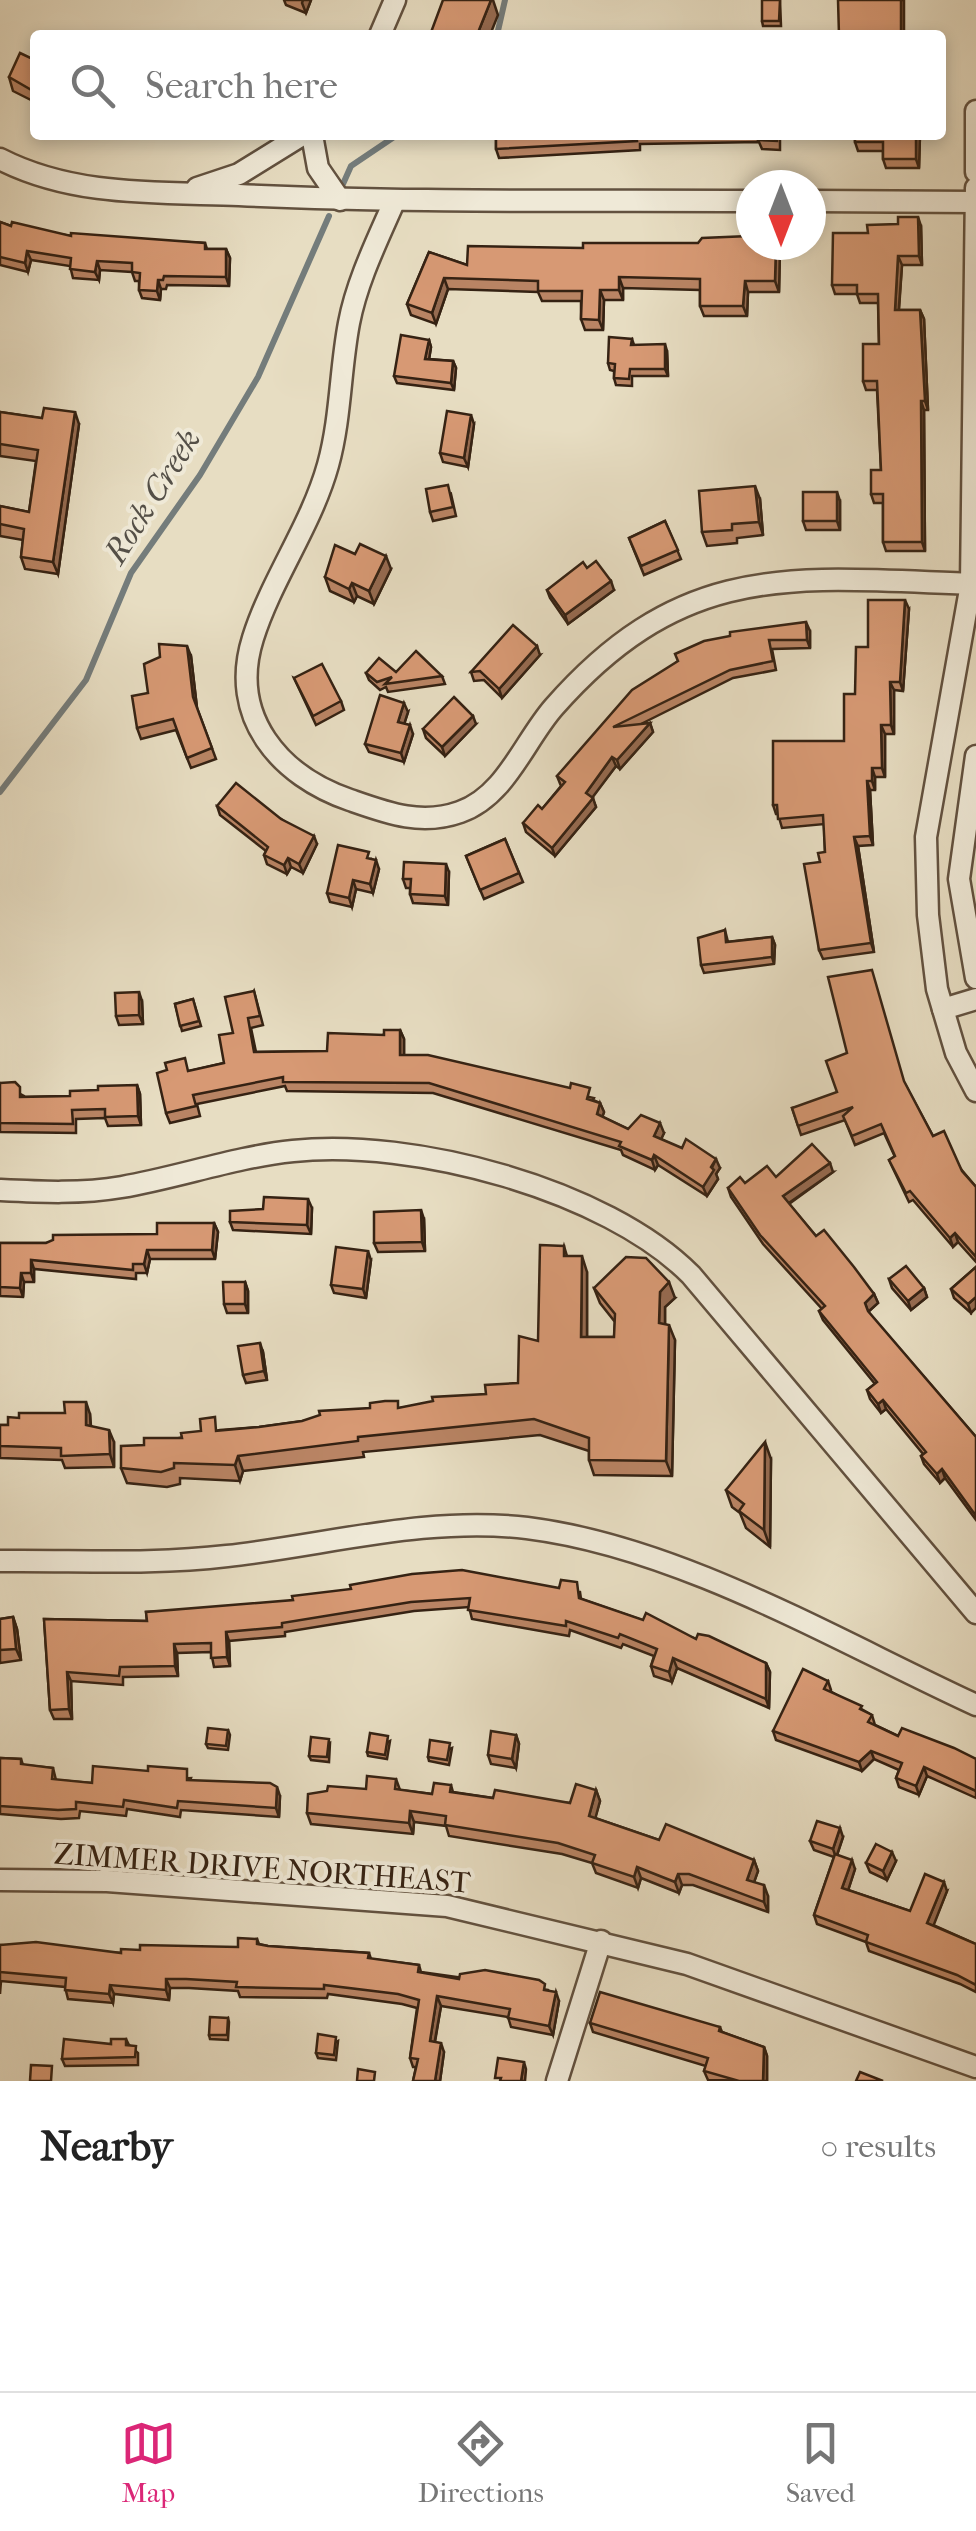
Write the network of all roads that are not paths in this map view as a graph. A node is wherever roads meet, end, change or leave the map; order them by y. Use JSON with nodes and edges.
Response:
{"nodes":[{"id":1,"x":395,"y":0,"type":"edge"},
{"id":2,"x":382,"y":30,"type":"edge"},
{"id":3,"x":976,"y":111,"type":"edge"},
{"id":4,"x":294,"y":140,"type":"edge"},
{"id":5,"x":313,"y":140,"type":"edge"},
{"id":6,"x":0,"y":159,"type":"edge"},
{"id":7,"x":976,"y":172,"type":"edge"},
{"id":8,"x":976,"y":188,"type":"edge"},
{"id":9,"x":175,"y":192,"type":"junction"},
{"id":10,"x":340,"y":200,"type":"junction"},
{"id":11,"x":736,"y":201,"type":"edge"},
{"id":12,"x":826,"y":201,"type":"edge"},
{"id":13,"x":394,"y":202,"type":"junction"},
{"id":14,"x":975,"y":202,"type":"edge"},
{"id":15,"x":974,"y":584,"type":"edge"},
{"id":16,"x":968,"y":673,"type":"edge"},
{"id":17,"x":976,"y":756,"type":"edge"},
{"id":18,"x":976,"y":978,"type":"edge"},
{"id":19,"x":976,"y":998,"type":"edge"},
{"id":20,"x":943,"y":1009,"type":"junction"},
{"id":21,"x":976,"y":1091,"type":"edge"},
{"id":22,"x":0,"y":1190,"type":"edge"},
{"id":23,"x":0,"y":1546,"type":"edge"},
{"id":24,"x":10,"y":1561,"type":"edge"},
{"id":25,"x":976,"y":1614,"type":"edge"},
{"id":26,"x":976,"y":1705,"type":"edge"},
{"id":27,"x":0,"y":1880,"type":"edge"},
{"id":28,"x":602,"y":1941,"type":"junction"},
{"id":29,"x":976,"y":2067,"type":"edge"},
{"id":30,"x":557,"y":2081,"type":"edge"}],
"edges":[{"from":1,"to":2,"type":"street"},
{"from":3,"to":7,"type":"street"},
{"from":4,"to":9,"type":"street"},
{"from":5,"to":10,"type":"street"},
{"from":6,"to":9,"type":"street"},
{"from":8,"to":14,"type":"street"},
{"from":9,"to":10,"type":"street"},
{"from":10,"to":13,"type":"street"},
{"from":11,"to":13,"type":"street"},
{"from":12,"to":14,"type":"street"},
{"from":13,"to":15,"type":"street"},
{"from":14,"to":15,"type":"street"},
{"from":15,"to":16,"type":"street"},
{"from":16,"to":20,"type":"street"},
{"from":17,"to":18,"type":"street"},
{"from":19,"to":20,"type":"street"},
{"from":20,"to":21,"type":"street"},
{"from":22,"to":25,"type":"street"},
{"from":23,"to":24,"type":"street"},
{"from":24,"to":26,"type":"street"},
{"from":27,"to":28,"type":"street","name":"ZIMMER DRIVE NORTHEAST"},
{"from":28,"to":29,"type":"street","name":"ZIMMER DRIVE NORTHEAST"},
{"from":28,"to":30,"type":"street"}]}
